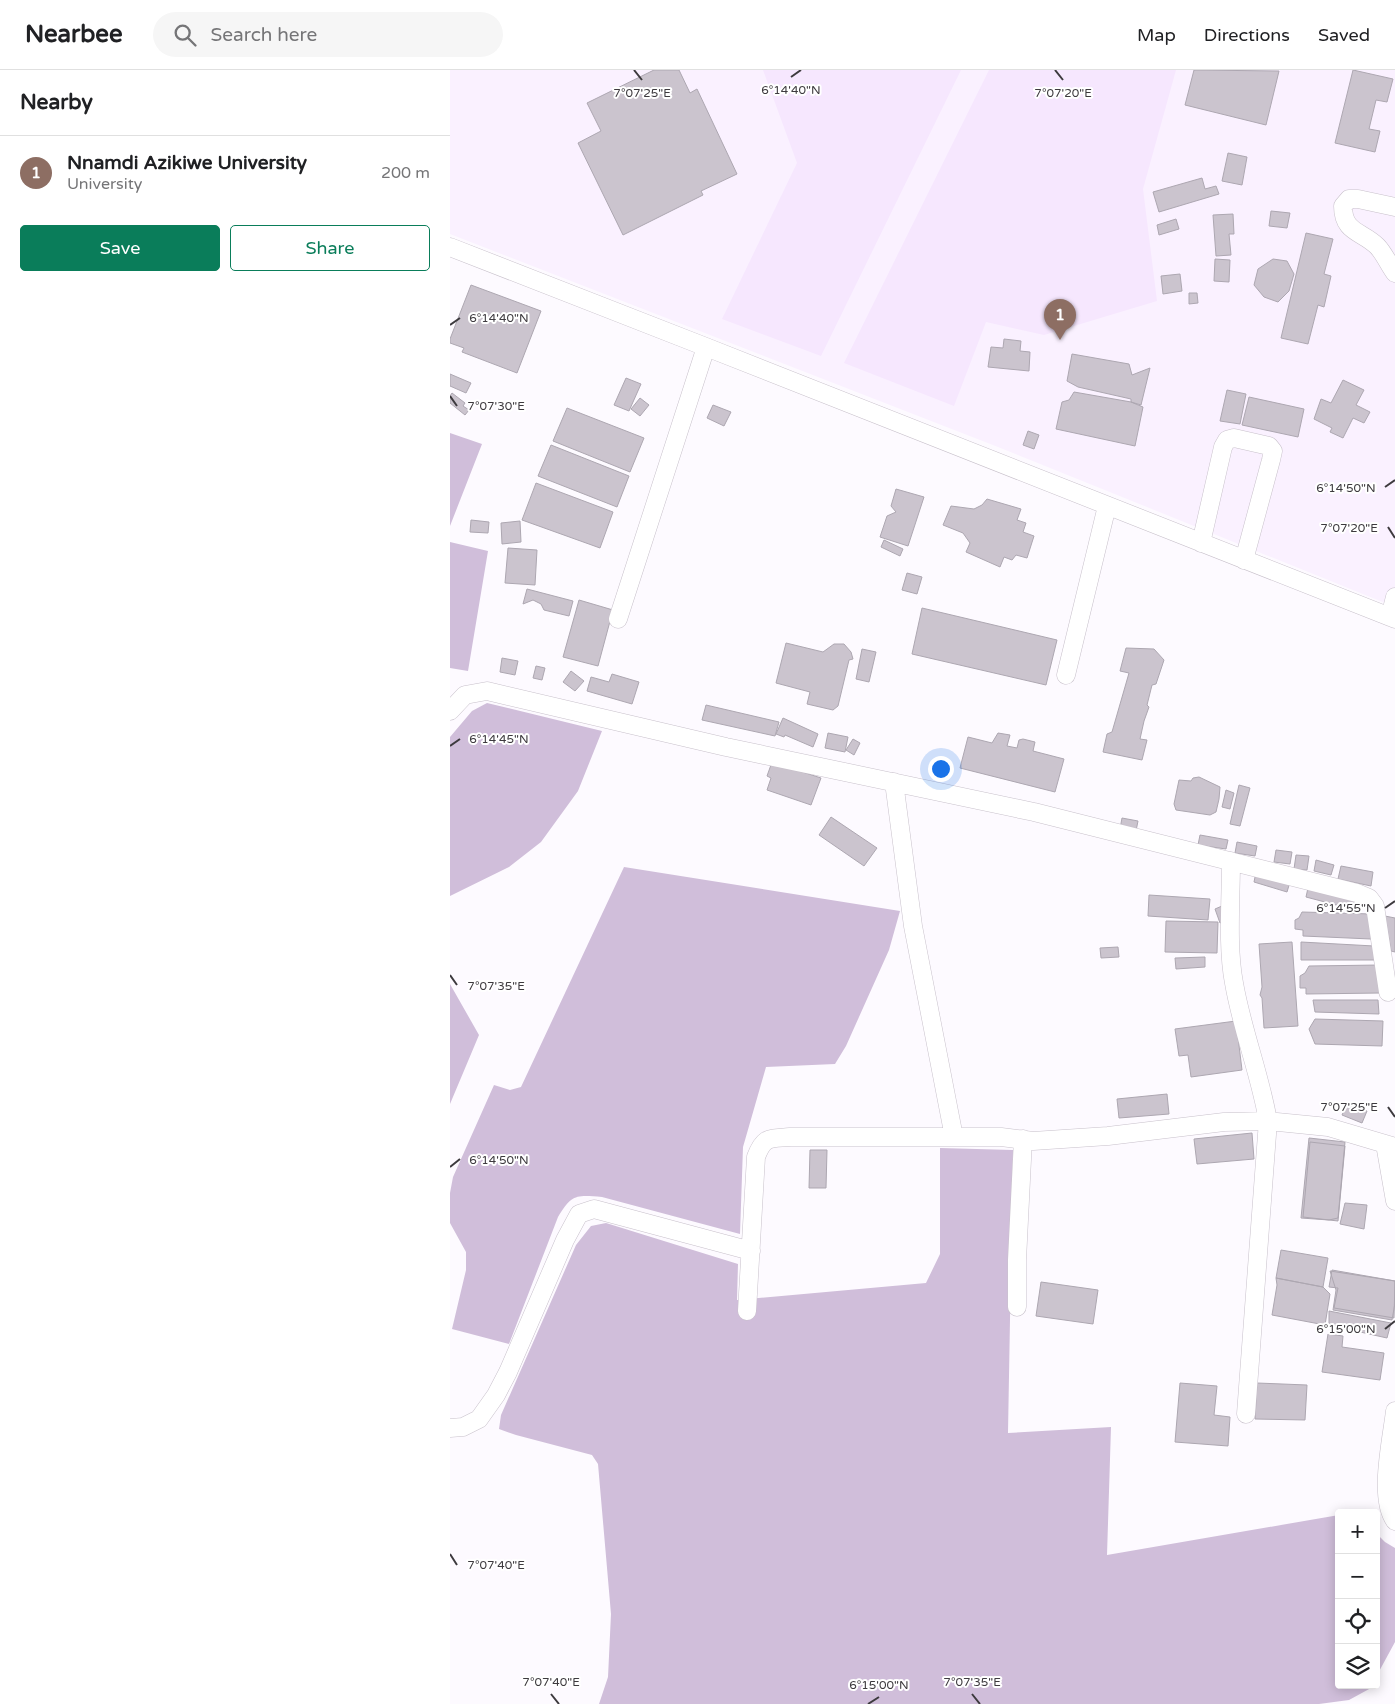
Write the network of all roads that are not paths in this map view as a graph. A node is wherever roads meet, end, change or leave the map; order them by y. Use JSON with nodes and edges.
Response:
{"nodes":[{"id":1,"x":1395,"y":207,"type":"edge"},
{"id":2,"x":450,"y":248,"type":"edge"},
{"id":3,"x":1395,"y":273,"type":"edge"},
{"id":4,"x":706,"y":347,"type":"junction"},
{"id":5,"x":1107,"y":506,"type":"junction"},
{"id":6,"x":1201,"y":543,"type":"junction"},
{"id":7,"x":1244,"y":560,"type":"junction"},
{"id":8,"x":1395,"y":597,"type":"edge"},
{"id":9,"x":1393,"y":618,"type":"edge"},
{"id":10,"x":618,"y":619,"type":"dead end"},
{"id":11,"x":1066,"y":675,"type":"dead end"},
{"id":12,"x":450,"y":710,"type":"edge"},
{"id":13,"x":894,"y":782,"type":"junction"},
{"id":14,"x":1231,"y":861,"type":"junction"},
{"id":15,"x":1388,"y":992,"type":"dead end"},
{"id":16,"x":1268,"y":1120,"type":"junction"},
{"id":17,"x":954,"y":1137,"type":"junction"},
{"id":18,"x":1023,"y":1139,"type":"junction"},
{"id":19,"x":1390,"y":1145,"type":"edge"},
{"id":20,"x":1395,"y":1200,"type":"edge"},
{"id":21,"x":751,"y":1251,"type":"junction"},
{"id":22,"x":1017,"y":1307,"type":"dead end"},
{"id":23,"x":747,"y":1311,"type":"dead end"},
{"id":24,"x":1395,"y":1410,"type":"edge"},
{"id":25,"x":1246,"y":1414,"type":"dead end"},
{"id":26,"x":450,"y":1428,"type":"edge"},
{"id":27,"x":1395,"y":1521,"type":"edge"}],
"edges":[{"from":1,"to":3,"type":"street"},
{"from":2,"to":4,"type":"street"},
{"from":4,"to":5,"type":"street"},
{"from":4,"to":10,"type":"street"},
{"from":5,"to":6,"type":"street"},
{"from":5,"to":11,"type":"street"},
{"from":6,"to":7,"type":"street"},
{"from":6,"to":7,"type":"street"},
{"from":7,"to":9,"type":"street"},
{"from":8,"to":9,"type":"street"},
{"from":12,"to":13,"type":"street"},
{"from":13,"to":14,"type":"street"},
{"from":13,"to":17,"type":"street"},
{"from":14,"to":15,"type":"street"},
{"from":14,"to":16,"type":"street"},
{"from":16,"to":18,"type":"street"},
{"from":16,"to":19,"type":"street"},
{"from":16,"to":25,"type":"street"},
{"from":17,"to":18,"type":"street"},
{"from":17,"to":21,"type":"street"},
{"from":18,"to":22,"type":"street"},
{"from":19,"to":20,"type":"street"},
{"from":21,"to":23,"type":"street"},
{"from":21,"to":26,"type":"street"},
{"from":24,"to":27,"type":"street"}]}
